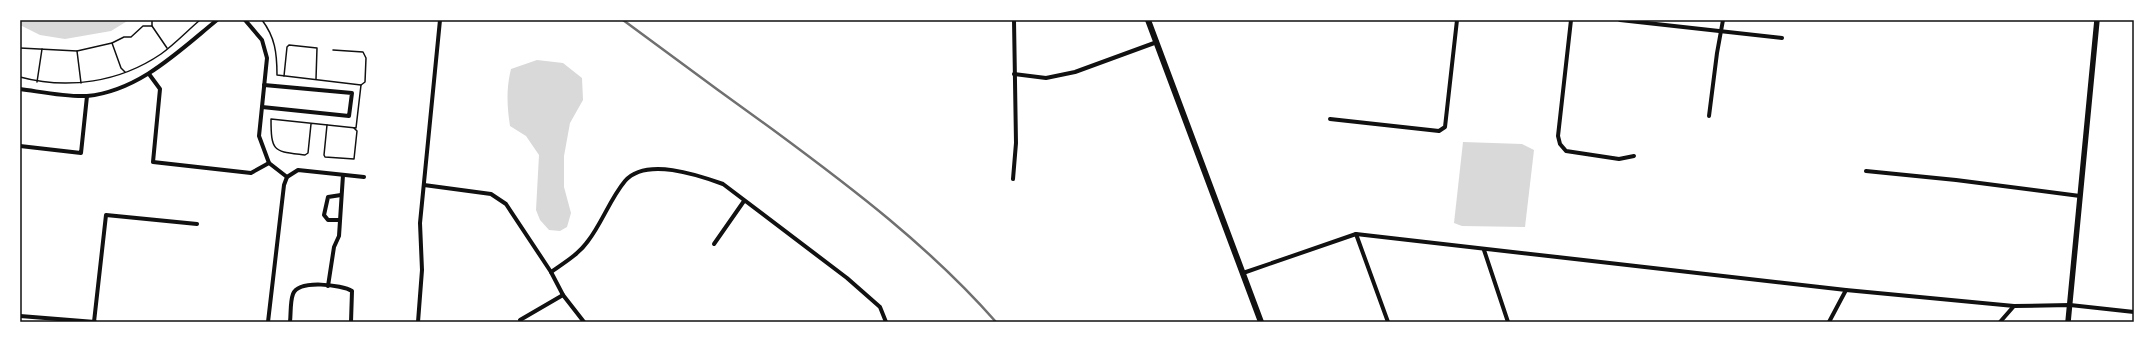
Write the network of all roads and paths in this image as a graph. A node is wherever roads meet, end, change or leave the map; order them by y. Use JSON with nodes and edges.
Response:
{"nodes":[{"id":1,"x":152,"y":20,"type":"edge"},
{"id":2,"x":195,"y":20,"type":"edge"},
{"id":3,"x":200,"y":20,"type":"edge"},
{"id":4,"x":217,"y":20,"type":"edge"},
{"id":5,"x":246,"y":20,"type":"edge"},
{"id":6,"x":440,"y":20,"type":"edge"},
{"id":7,"x":1014,"y":20,"type":"edge"},
{"id":8,"x":1148,"y":20,"type":"edge"},
{"id":9,"x":1457,"y":20,"type":"edge"},
{"id":10,"x":1571,"y":20,"type":"edge"},
{"id":11,"x":1620,"y":20,"type":"edge"},
{"id":12,"x":1723,"y":20,"type":"edge"},
{"id":13,"x":2097,"y":20,"type":"edge"},
{"id":14,"x":198,"y":22,"type":"junction"},
{"id":15,"x":152,"y":26,"type":"junction"},
{"id":16,"x":1722,"y":32,"type":"junction"},
{"id":17,"x":1782,"y":38,"type":"dead end"},
{"id":18,"x":1157,"y":42,"type":"junction"},
{"id":19,"x":112,"y":43,"type":"junction"},
{"id":20,"x":20,"y":48,"type":"edge"},
{"id":21,"x":168,"y":48,"type":"junction"},
{"id":22,"x":42,"y":49,"type":"junction"},
{"id":23,"x":333,"y":50,"type":"dead end"},
{"id":24,"x":77,"y":51,"type":"junction"},
{"id":25,"x":125,"y":72,"type":"junction"},
{"id":26,"x":149,"y":74,"type":"junction"},
{"id":27,"x":1014,"y":74,"type":"junction"},
{"id":28,"x":284,"y":76,"type":"dead end"},
{"id":29,"x":20,"y":77,"type":"edge"},
{"id":30,"x":316,"y":79,"type":"dead end"},
{"id":31,"x":37,"y":82,"type":"junction"},
{"id":32,"x":81,"y":83,"type":"junction"},
{"id":33,"x":264,"y":85,"type":"junction"},
{"id":34,"x":361,"y":85,"type":"dead end"},
{"id":35,"x":20,"y":89,"type":"edge"},
{"id":36,"x":87,"y":96,"type":"junction"},
{"id":37,"x":262,"y":107,"type":"junction"},
{"id":38,"x":1709,"y":116,"type":"dead end"},
{"id":39,"x":1330,"y":119,"type":"dead end"},
{"id":40,"x":311,"y":124,"type":"joint"},
{"id":41,"x":327,"y":125,"type":"dead end"},
{"id":42,"x":354,"y":128,"type":"dead end"},
{"id":43,"x":20,"y":146,"type":"edge"},
{"id":44,"x":1634,"y":156,"type":"dead end"},
{"id":45,"x":269,"y":163,"type":"junction"},
{"id":46,"x":1866,"y":171,"type":"dead end"},
{"id":47,"x":343,"y":175,"type":"junction"},
{"id":48,"x":287,"y":177,"type":"junction"},
{"id":49,"x":364,"y":177,"type":"dead end"},
{"id":50,"x":1013,"y":179,"type":"dead end"},
{"id":51,"x":424,"y":185,"type":"junction"},
{"id":52,"x":341,"y":196,"type":"junction"},
{"id":53,"x":2080,"y":196,"type":"junction"},
{"id":54,"x":744,"y":201,"type":"junction"},
{"id":55,"x":339,"y":220,"type":"junction"},
{"id":56,"x":197,"y":224,"type":"dead end"},
{"id":57,"x":1356,"y":234,"type":"junction"},
{"id":58,"x":714,"y":244,"type":"dead end"},
{"id":59,"x":1484,"y":250,"type":"junction"},
{"id":60,"x":551,"y":272,"type":"junction"},
{"id":61,"x":1243,"y":273,"type":"junction"},
{"id":62,"x":328,"y":286,"type":"junction"},
{"id":63,"x":1846,"y":290,"type":"junction"},
{"id":64,"x":563,"y":295,"type":"junction"},
{"id":65,"x":2070,"y":305,"type":"junction"},
{"id":66,"x":2014,"y":306,"type":"junction"},
{"id":67,"x":2134,"y":312,"type":"edge"},
{"id":68,"x":20,"y":316,"type":"edge"},
{"id":69,"x":520,"y":320,"type":"dead end"},
{"id":70,"x":95,"y":322,"type":"edge"},
{"id":71,"x":268,"y":322,"type":"edge"},
{"id":72,"x":290,"y":322,"type":"edge"},
{"id":73,"x":351,"y":322,"type":"edge"},
{"id":74,"x":418,"y":322,"type":"edge"},
{"id":75,"x":584,"y":322,"type":"edge"},
{"id":76,"x":886,"y":322,"type":"edge"},
{"id":77,"x":1261,"y":322,"type":"edge"},
{"id":78,"x":1388,"y":322,"type":"edge"},
{"id":79,"x":1508,"y":322,"type":"edge"},
{"id":80,"x":1829,"y":322,"type":"edge"},
{"id":81,"x":2000,"y":322,"type":"edge"},
{"id":82,"x":2068,"y":322,"type":"edge"}],
"edges":[{"from":1,"to":15,"type":"path"},
{"from":2,"to":14,"type":"path"},
{"from":3,"to":14,"type":"path"},
{"from":4,"to":26,"type":"street"},
{"from":5,"to":33,"type":"street"},
{"from":6,"to":51,"type":"street"},
{"from":7,"to":27,"type":"street"},
{"from":8,"to":18,"type":"main road"},
{"from":9,"to":39,"type":"street"},
{"from":10,"to":44,"type":"street"},
{"from":11,"to":16,"type":"street"},
{"from":12,"to":16,"type":"street"},
{"from":13,"to":53,"type":"street"},
{"from":14,"to":21,"type":"path"},
{"from":15,"to":19,"type":"path"},
{"from":15,"to":21,"type":"path"},
{"from":16,"to":17,"type":"street"},
{"from":16,"to":38,"type":"street"},
{"from":18,"to":27,"type":"street"},
{"from":18,"to":61,"type":"main road"},
{"from":19,"to":24,"type":"path"},
{"from":19,"to":25,"type":"path"},
{"from":20,"to":22,"type":"path"},
{"from":21,"to":25,"type":"path"},
{"from":22,"to":24,"type":"path"},
{"from":22,"to":31,"type":"path"},
{"from":23,"to":34,"type":"path"},
{"from":24,"to":32,"type":"path"},
{"from":25,"to":32,"type":"path"},
{"from":26,"to":36,"type":"street"},
{"from":26,"to":45,"type":"street"},
{"from":27,"to":50,"type":"street"},
{"from":28,"to":30,"type":"path"},
{"from":29,"to":31,"type":"path"},
{"from":31,"to":32,"type":"path"},
{"from":33,"to":37,"type":"street"},
{"from":33,"to":37,"type":"street"},
{"from":35,"to":36,"type":"street"},
{"from":36,"to":43,"type":"street"},
{"from":37,"to":45,"type":"street"},
{"from":40,"to":40,"type":"path"},
{"from":41,"to":42,"type":"path"},
{"from":45,"to":48,"type":"street"},
{"from":46,"to":53,"type":"street"},
{"from":47,"to":48,"type":"street"},
{"from":47,"to":49,"type":"street"},
{"from":47,"to":52,"type":"street"},
{"from":48,"to":71,"type":"street"},
{"from":51,"to":60,"type":"street"},
{"from":51,"to":74,"type":"street"},
{"from":52,"to":55,"type":"street"},
{"from":52,"to":55,"type":"street"},
{"from":53,"to":65,"type":"street"},
{"from":54,"to":58,"type":"street"},
{"from":54,"to":60,"type":"street"},
{"from":54,"to":76,"type":"street"},
{"from":55,"to":62,"type":"street"},
{"from":56,"to":70,"type":"street"},
{"from":57,"to":59,"type":"street"},
{"from":57,"to":61,"type":"street"},
{"from":57,"to":78,"type":"street"},
{"from":59,"to":63,"type":"street"},
{"from":59,"to":79,"type":"street"},
{"from":60,"to":64,"type":"street"},
{"from":61,"to":77,"type":"main road"},
{"from":62,"to":72,"type":"street"},
{"from":62,"to":73,"type":"street"},
{"from":63,"to":66,"type":"street"},
{"from":63,"to":80,"type":"street"},
{"from":64,"to":69,"type":"street"},
{"from":64,"to":75,"type":"street"},
{"from":65,"to":66,"type":"street"},
{"from":65,"to":67,"type":"street"},
{"from":65,"to":82,"type":"street"},
{"from":66,"to":81,"type":"street"},
{"from":68,"to":70,"type":"street"}]}
